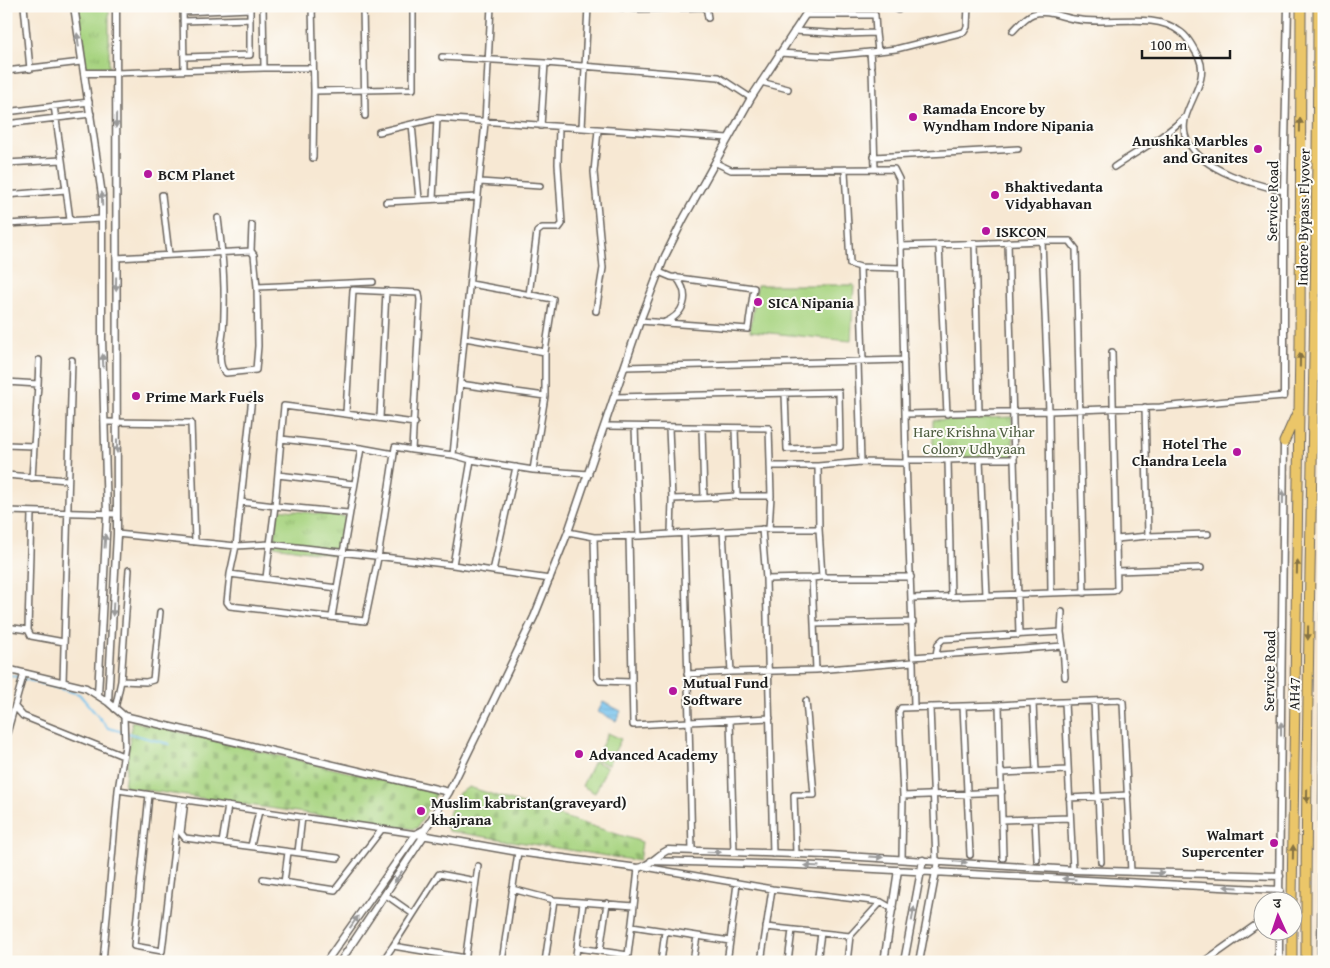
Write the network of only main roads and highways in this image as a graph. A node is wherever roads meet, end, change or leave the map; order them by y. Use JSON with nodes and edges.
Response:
{"nodes":[{"id":1,"x":1301,"y":6,"type":"edge"},
{"id":2,"x":1318,"y":6,"type":"edge"},
{"id":3,"x":1316,"y":282,"type":"junction"},
{"id":4,"x":1324,"y":294,"type":"edge"},
{"id":5,"x":1299,"y":409,"type":"junction"},
{"id":6,"x":1313,"y":427,"type":"joint"},
{"id":7,"x":1284,"y":442,"type":"road end"},
{"id":8,"x":1292,"y":890,"type":"edge"},
{"id":9,"x":1292,"y":940,"type":"edge"},
{"id":10,"x":1292,"y":962,"type":"edge"},
{"id":11,"x":1306,"y":962,"type":"edge"}],
"edges":[{"from":5,"to":1,"type":"highway","name":"Indore Bypass Flyover","one_way":true},
{"from":2,"to":3,"type":"highway","name":"Indore Bypass Flyover"},
{"from":3,"to":4,"type":"highway"},
{"from":3,"to":6,"type":"highway","name":"Indore Bypass Flyover"},
{"from":5,"to":7,"type":"highway"},
{"from":8,"to":5,"type":"highway","name":"AH47","one_way":true},
{"from":6,"to":11,"type":"highway","name":"AH47","one_way":true},
{"from":9,"to":10,"type":"highway"}]}
